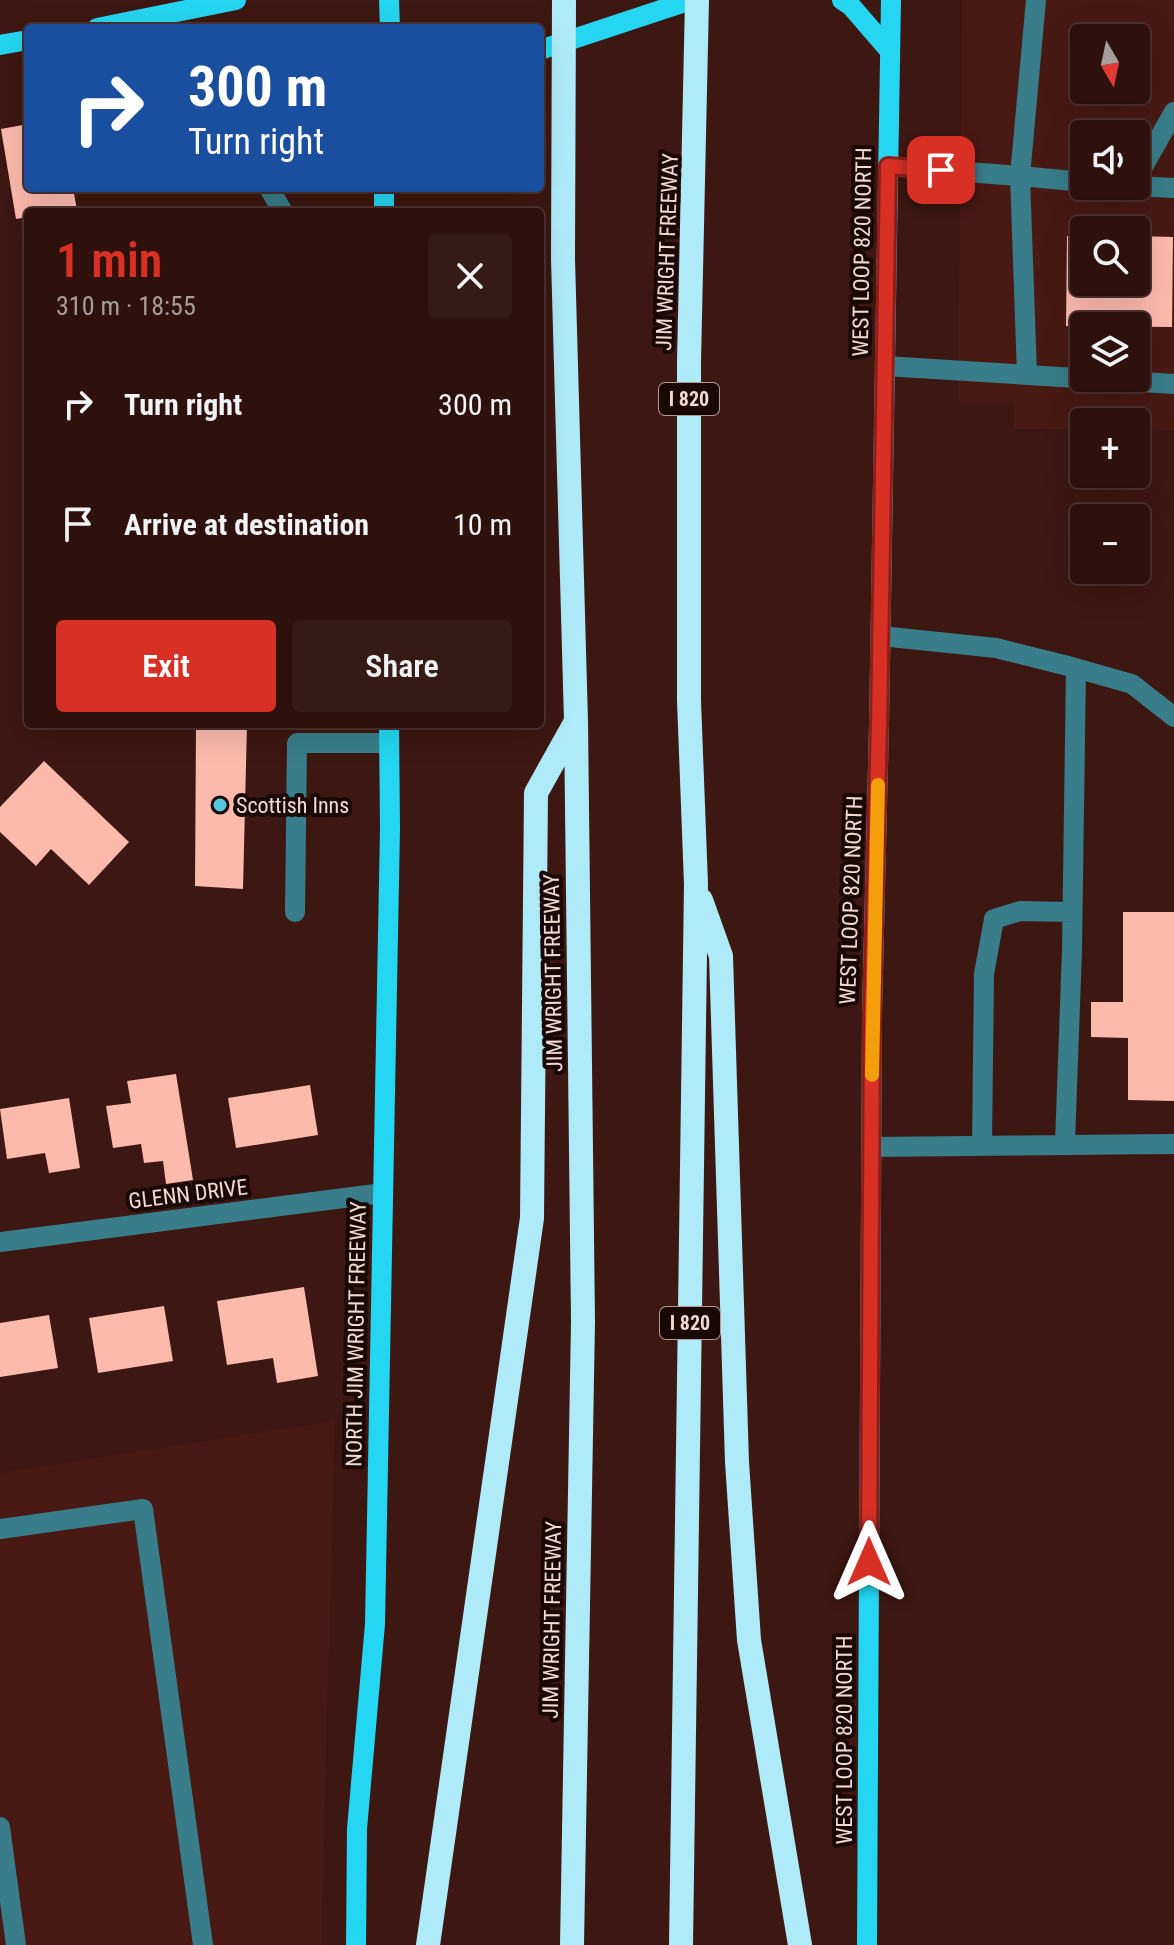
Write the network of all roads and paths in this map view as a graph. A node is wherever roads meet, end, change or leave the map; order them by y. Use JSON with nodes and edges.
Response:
{"nodes":[{"id":1,"x":175,"y":0,"type":"edge"},
{"id":2,"x":236,"y":0,"type":"edge"},
{"id":3,"x":389,"y":0,"type":"edge"},
{"id":4,"x":564,"y":0,"type":"edge"},
{"id":5,"x":694,"y":0,"type":"edge"},
{"id":6,"x":842,"y":0,"type":"edge"},
{"id":7,"x":891,"y":0,"type":"edge"},
{"id":8,"x":1036,"y":0,"type":"edge"},
{"id":9,"x":118,"y":24,"type":"joint"},
{"id":10,"x":390,"y":24,"type":"edge"},
{"id":11,"x":24,"y":41,"type":"edge"},
{"id":12,"x":0,"y":45,"type":"edge"},
{"id":13,"x":544,"y":49,"type":"edge"},
{"id":14,"x":889,"y":50,"type":"junction"},
{"id":15,"x":1174,"y":112,"type":"edge"},
{"id":16,"x":1150,"y":154,"type":"edge"},
{"id":17,"x":888,"y":166,"type":"junction"},
{"id":18,"x":1020,"y":176,"type":"junction"},
{"id":19,"x":1070,"y":181,"type":"edge"},
{"id":20,"x":1150,"y":187,"type":"edge"},
{"id":21,"x":1174,"y":188,"type":"edge"},
{"id":22,"x":885,"y":366,"type":"junction"},
{"id":23,"x":1027,"y":375,"type":"junction"},
{"id":24,"x":1174,"y":384,"type":"edge"},
{"id":25,"x":881,"y":636,"type":"junction"},
{"id":26,"x":1076,"y":668,"type":"junction"},
{"id":27,"x":1174,"y":717,"type":"edge"},
{"id":28,"x":576,"y":721,"type":"junction"},
{"id":29,"x":297,"y":734,"type":"edge"},
{"id":30,"x":389,"y":734,"type":"edge"},
{"id":31,"x":696,"y":884,"type":"junction"},
{"id":32,"x":295,"y":912,"type":"dead end"},
{"id":33,"x":1072,"y":912,"type":"junction"},
{"id":34,"x":1065,"y":1143,"type":"junction"},
{"id":35,"x":1174,"y":1144,"type":"edge"},
{"id":36,"x":982,"y":1145,"type":"junction"},
{"id":37,"x":871,"y":1147,"type":"junction"},
{"id":38,"x":383,"y":1193,"type":"junction"},
{"id":39,"x":0,"y":1242,"type":"edge"},
{"id":40,"x":0,"y":1529,"type":"edge"},
{"id":41,"x":0,"y":1827,"type":"edge"},
{"id":42,"x":16,"y":1945,"type":"edge"},
{"id":43,"x":203,"y":1945,"type":"edge"},
{"id":44,"x":356,"y":1945,"type":"edge"},
{"id":45,"x":428,"y":1945,"type":"edge"},
{"id":46,"x":572,"y":1945,"type":"edge"},
{"id":47,"x":681,"y":1945,"type":"edge"},
{"id":48,"x":800,"y":1945,"type":"edge"},
{"id":49,"x":867,"y":1945,"type":"edge"}],
"edges":[{"from":1,"to":9,"type":"main road"},
{"from":2,"to":9,"type":"main road"},
{"from":3,"to":10,"type":"main road"},
{"from":4,"to":28,"type":"highway","name":"JIM WRIGHT FREEWAY","bridge":true},
{"from":5,"to":13,"type":"main road"},
{"from":5,"to":31,"type":"highway","name":"JIM WRIGHT FREEWAY","number":"I 820"},
{"from":6,"to":14,"type":"main road"},
{"from":7,"to":14,"type":"main road","name":"WEST LOOP 820 NORTH"},
{"from":8,"to":18,"type":"street"},
{"from":11,"to":12,"type":"main road"},
{"from":14,"to":17,"type":"main road","name":"WEST LOOP 820 NORTH"},
{"from":15,"to":16,"type":"street"},
{"from":17,"to":18,"type":"street"},
{"from":17,"to":22,"type":"main road","name":"WEST LOOP 820 NORTH"},
{"from":18,"to":19,"type":"street"},
{"from":18,"to":23,"type":"street"},
{"from":20,"to":21,"type":"street"},
{"from":22,"to":23,"type":"street"},
{"from":22,"to":25,"type":"main road","name":"WEST LOOP 820 NORTH"},
{"from":23,"to":24,"type":"street"},
{"from":25,"to":26,"type":"street"},
{"from":25,"to":37,"type":"main road","name":"WEST LOOP 820 NORTH"},
{"from":26,"to":27,"type":"street"},
{"from":26,"to":33,"type":"street"},
{"from":28,"to":45,"type":"highway"},
{"from":28,"to":46,"type":"highway","name":"JIM WRIGHT FREEWAY"},
{"from":29,"to":30,"type":"street"},
{"from":29,"to":32,"type":"street"},
{"from":30,"to":38,"type":"main road","name":"NORTH JIM WRIGHT FREEWAY"},
{"from":31,"to":47,"type":"highway","name":"JIM WRIGHT FREEWAY","number":"I 820"},
{"from":31,"to":48,"type":"highway"},
{"from":33,"to":34,"type":"street"},
{"from":33,"to":36,"type":"street"},
{"from":34,"to":35,"type":"street"},
{"from":34,"to":36,"type":"street"},
{"from":36,"to":37,"type":"street"},
{"from":37,"to":49,"type":"main road","name":"WEST LOOP 820 NORTH"},
{"from":38,"to":39,"type":"street","name":"GLENN DRIVE"},
{"from":38,"to":44,"type":"main road","name":"NORTH JIM WRIGHT FREEWAY"},
{"from":40,"to":43,"type":"street"},
{"from":41,"to":42,"type":"street"}]}
